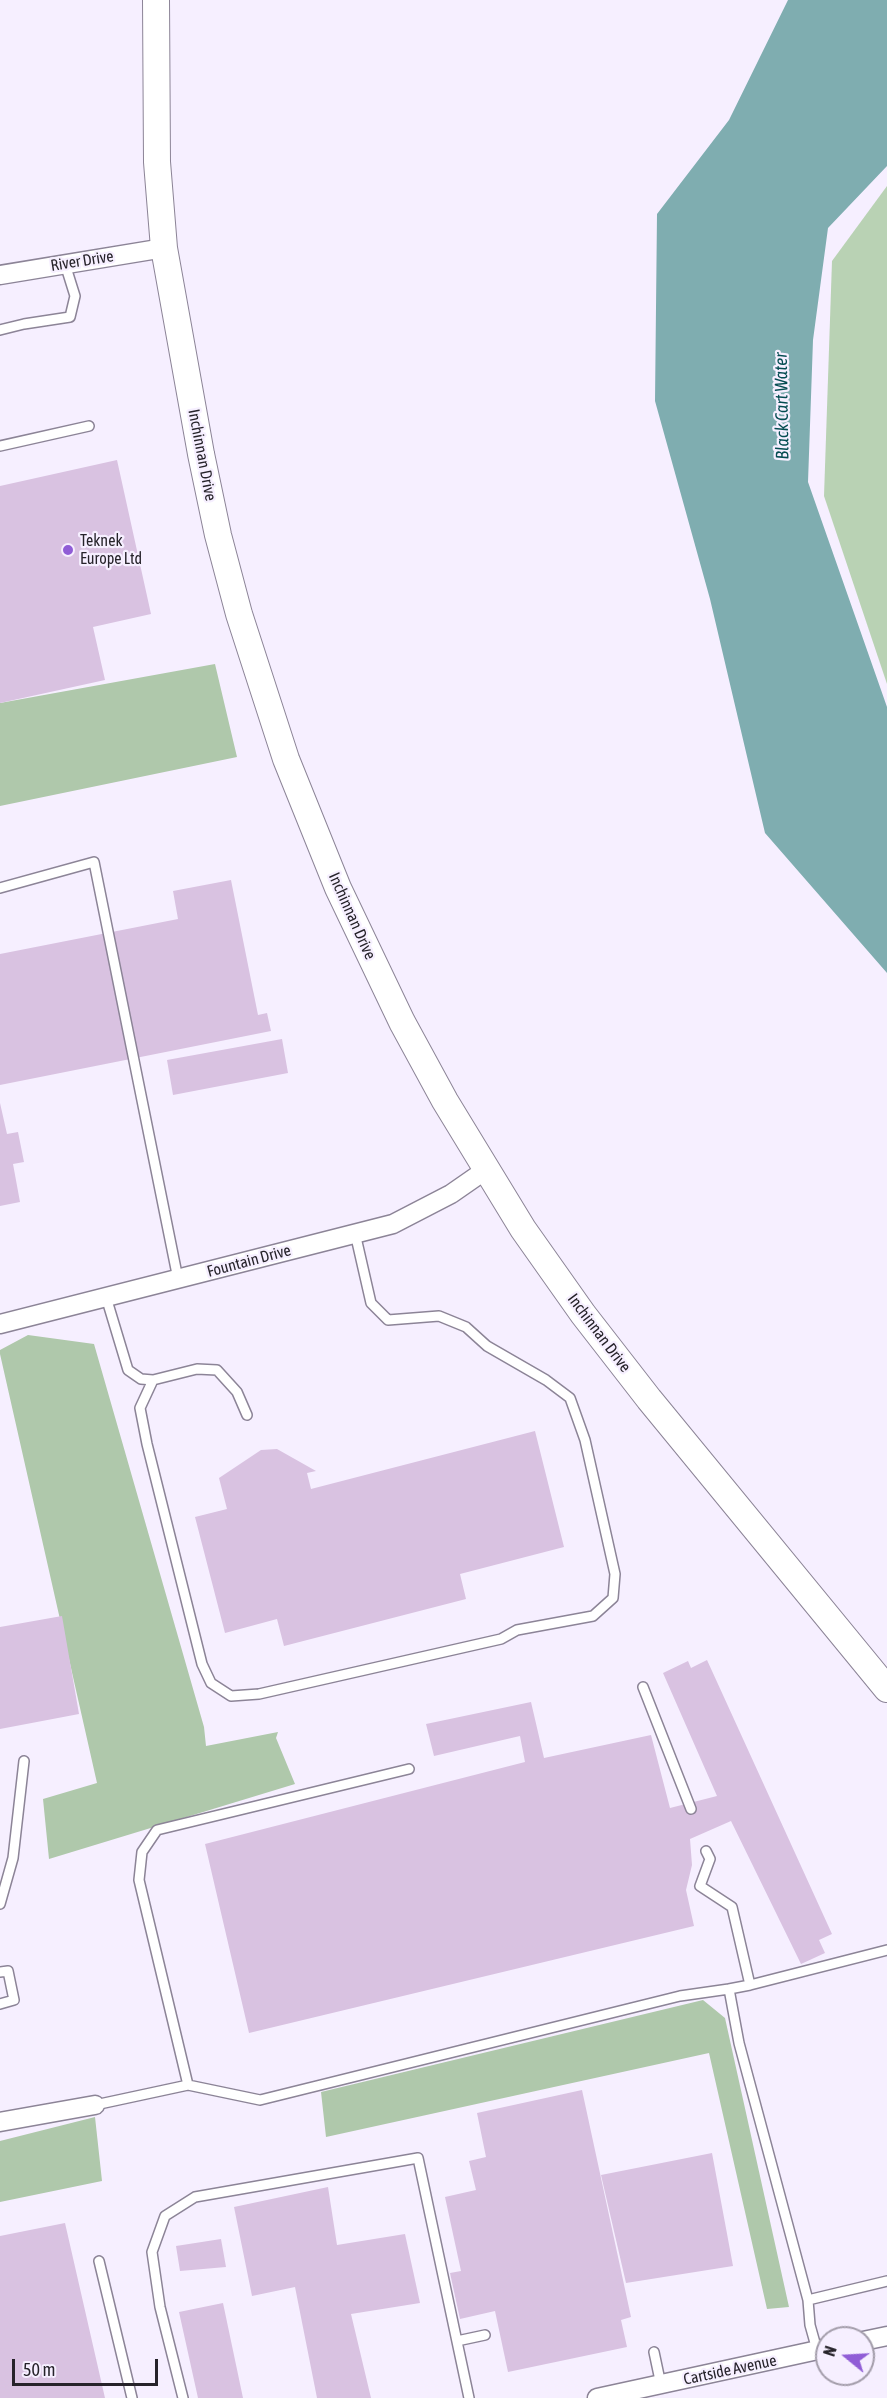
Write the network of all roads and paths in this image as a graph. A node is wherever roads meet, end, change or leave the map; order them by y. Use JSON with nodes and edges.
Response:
{"nodes":[{"id":1,"x":156,"y":0,"type":"edge"},
{"id":2,"x":164,"y":248,"type":"junction"},
{"id":3,"x":64,"y":264,"type":"junction"},
{"id":4,"x":0,"y":275,"type":"edge"},
{"id":5,"x":0,"y":330,"type":"edge"},
{"id":6,"x":89,"y":426,"type":"dead end"},
{"id":7,"x":0,"y":446,"type":"edge"},
{"id":8,"x":0,"y":888,"type":"edge"},
{"id":9,"x":487,"y":1169,"type":"junction"},
{"id":10,"x":355,"y":1233,"type":"junction"},
{"id":11,"x":178,"y":1279,"type":"junction"},
{"id":12,"x":106,"y":1297,"type":"junction"},
{"id":13,"x":0,"y":1324,"type":"edge"},
{"id":14,"x":153,"y":1380,"type":"junction"},
{"id":15,"x":247,"y":1415,"type":"dead end"},
{"id":16,"x":643,"y":1687,"type":"dead end"},
{"id":17,"x":887,"y":1689,"type":"edge"},
{"id":18,"x":24,"y":1761,"type":"dead end"},
{"id":19,"x":409,"y":1769,"type":"dead end"},
{"id":20,"x":691,"y":1809,"type":"dead end"},
{"id":21,"x":706,"y":1851,"type":"dead end"},
{"id":22,"x":0,"y":1904,"type":"edge"},
{"id":23,"x":887,"y":1950,"type":"edge"},
{"id":24,"x":0,"y":1972,"type":"edge"},
{"id":25,"x":750,"y":1985,"type":"junction"},
{"id":26,"x":729,"y":1989,"type":"junction"},
{"id":27,"x":0,"y":2004,"type":"edge"},
{"id":28,"x":188,"y":2085,"type":"junction"},
{"id":29,"x":95,"y":2105,"type":"joint"},
{"id":30,"x":0,"y":2122,"type":"edge"},
{"id":31,"x":99,"y":2261,"type":"dead end"},
{"id":32,"x":887,"y":2281,"type":"edge"},
{"id":33,"x":808,"y":2300,"type":"junction"},
{"id":34,"x":484,"y":2335,"type":"dead end"},
{"id":35,"x":815,"y":2335,"type":"edge"},
{"id":36,"x":457,"y":2341,"type":"junction"},
{"id":37,"x":815,"y":2351,"type":"edge"},
{"id":38,"x":654,"y":2352,"type":"dead end"},
{"id":39,"x":661,"y":2385,"type":"junction"},
{"id":40,"x":605,"y":2397,"type":"edge"},
{"id":41,"x":132,"y":2398,"type":"edge"},
{"id":42,"x":183,"y":2398,"type":"edge"},
{"id":43,"x":469,"y":2398,"type":"edge"}],
"edges":[{"from":1,"to":2,"type":"street","name":"Inchinnan Drive"},
{"from":2,"to":3,"type":"street","name":"River Drive"},
{"from":2,"to":9,"type":"street","name":"Inchinnan Drive"},
{"from":3,"to":4,"type":"street","name":"River Drive"},
{"from":3,"to":5,"type":"lane"},
{"from":6,"to":7,"type":"lane"},
{"from":8,"to":11,"type":"lane"},
{"from":9,"to":10,"type":"street","name":"Fountain Drive"},
{"from":9,"to":17,"type":"street","name":"Inchinnan Drive"},
{"from":10,"to":11,"type":"street","name":"Fountain Drive"},
{"from":10,"to":14,"type":"lane"},
{"from":11,"to":12,"type":"street","name":"Fountain Drive"},
{"from":12,"to":13,"type":"street","name":"Fountain Drive"},
{"from":12,"to":14,"type":"lane"},
{"from":14,"to":15,"type":"lane"},
{"from":16,"to":20,"type":"lane"},
{"from":18,"to":22,"type":"lane"},
{"from":19,"to":28,"type":"lane"},
{"from":21,"to":25,"type":"lane"},
{"from":23,"to":25,"type":"lane"},
{"from":24,"to":27,"type":"lane"},
{"from":25,"to":26,"type":"lane"},
{"from":26,"to":28,"type":"lane"},
{"from":26,"to":33,"type":"lane"},
{"from":28,"to":29,"type":"lane"},
{"from":29,"to":30,"type":"street"},
{"from":31,"to":41,"type":"lane"},
{"from":32,"to":33,"type":"lane"},
{"from":33,"to":35,"type":"lane"},
{"from":34,"to":36,"type":"lane"},
{"from":36,"to":42,"type":"lane"},
{"from":36,"to":43,"type":"lane"},
{"from":37,"to":39,"type":"street","name":"Cartside Avenue"},
{"from":38,"to":39,"type":"lane"},
{"from":39,"to":40,"type":"street","name":"Cartside Avenue"}]}
